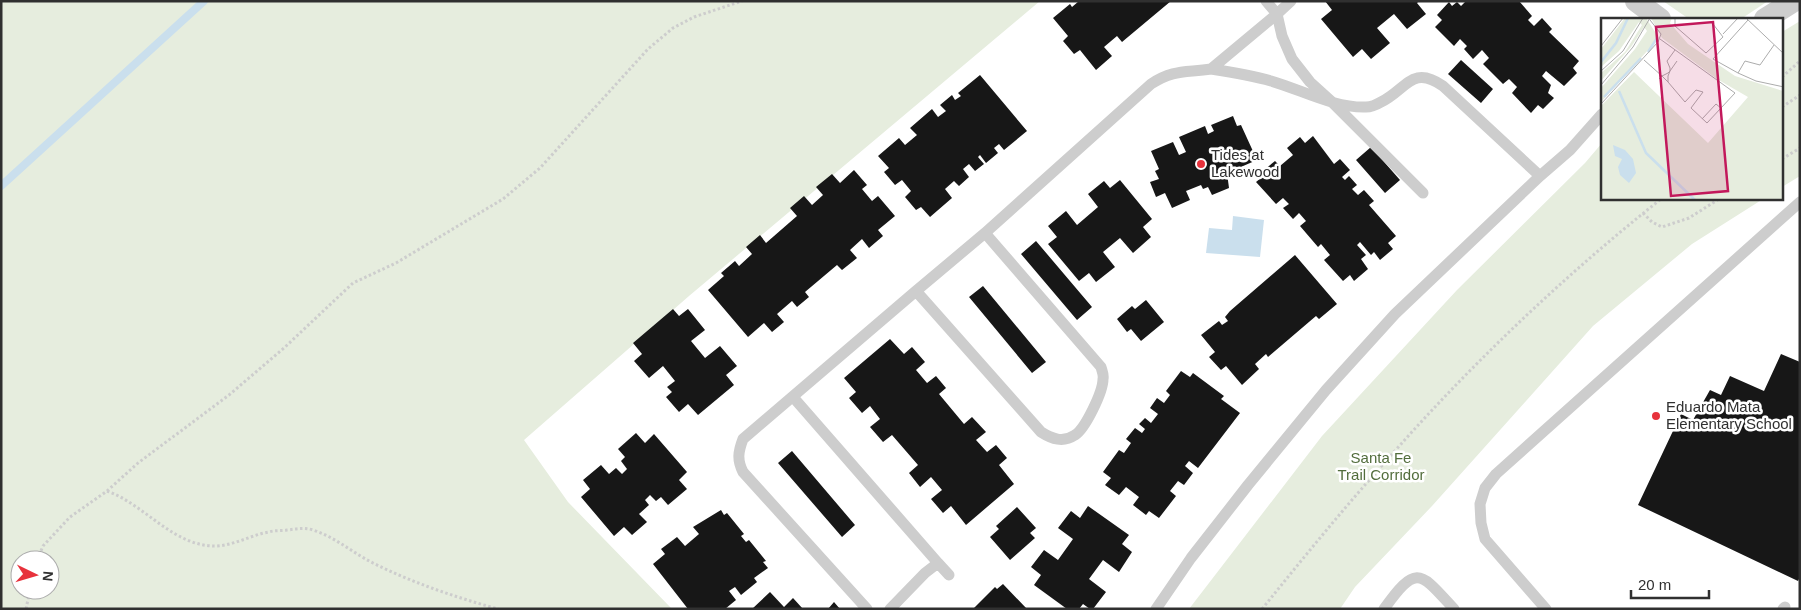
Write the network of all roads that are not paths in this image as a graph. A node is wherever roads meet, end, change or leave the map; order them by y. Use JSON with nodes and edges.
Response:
{"nodes":[{"id":1,"x":1266,"y":1,"type":"edge"},
{"id":2,"x":1291,"y":1,"type":"edge"},
{"id":3,"x":1636,"y":1,"type":"edge"},
{"id":4,"x":1794,"y":1,"type":"edge"},
{"id":5,"x":1277,"y":14,"type":"junction"},
{"id":6,"x":1659,"y":18,"type":"edge"},
{"id":7,"x":1767,"y":18,"type":"edge"},
{"id":8,"x":1211,"y":69,"type":"junction"},
{"id":9,"x":1331,"y":101,"type":"junction"},
{"id":10,"x":1601,"y":115,"type":"edge"},
{"id":11,"x":1540,"y":176,"type":"junction"},
{"id":12,"x":1422,"y":193,"type":"dead end"},
{"id":13,"x":1800,"y":202,"type":"edge"},
{"id":14,"x":985,"y":233,"type":"junction"},
{"id":15,"x":916,"y":291,"type":"junction"},
{"id":16,"x":792,"y":397,"type":"junction"},
{"id":17,"x":938,"y":563,"type":"junction"},
{"id":18,"x":949,"y":575,"type":"dead end"},
{"id":19,"x":867,"y":609,"type":"edge"},
{"id":20,"x":890,"y":609,"type":"edge"},
{"id":21,"x":1156,"y":609,"type":"edge"},
{"id":22,"x":1384,"y":609,"type":"edge"},
{"id":23,"x":1454,"y":609,"type":"edge"},
{"id":24,"x":1546,"y":609,"type":"edge"}],
"edges":[{"from":1,"to":5,"type":"lane"},
{"from":2,"to":5,"type":"lane"},
{"from":3,"to":6,"type":"street"},
{"from":4,"to":7,"type":"street"},
{"from":5,"to":8,"type":"lane"},
{"from":5,"to":9,"type":"lane"},
{"from":8,"to":9,"type":"lane"},
{"from":8,"to":14,"type":"lane"},
{"from":9,"to":11,"type":"lane"},
{"from":9,"to":12,"type":"lane"},
{"from":10,"to":11,"type":"lane"},
{"from":11,"to":21,"type":"lane"},
{"from":13,"to":24,"type":"lane"},
{"from":14,"to":15,"type":"lane"},
{"from":14,"to":15,"type":"lane"},
{"from":15,"to":16,"type":"lane"},
{"from":16,"to":17,"type":"lane"},
{"from":16,"to":19,"type":"lane"},
{"from":17,"to":18,"type":"lane"},
{"from":17,"to":20,"type":"lane"},
{"from":22,"to":23,"type":"lane"}]}
